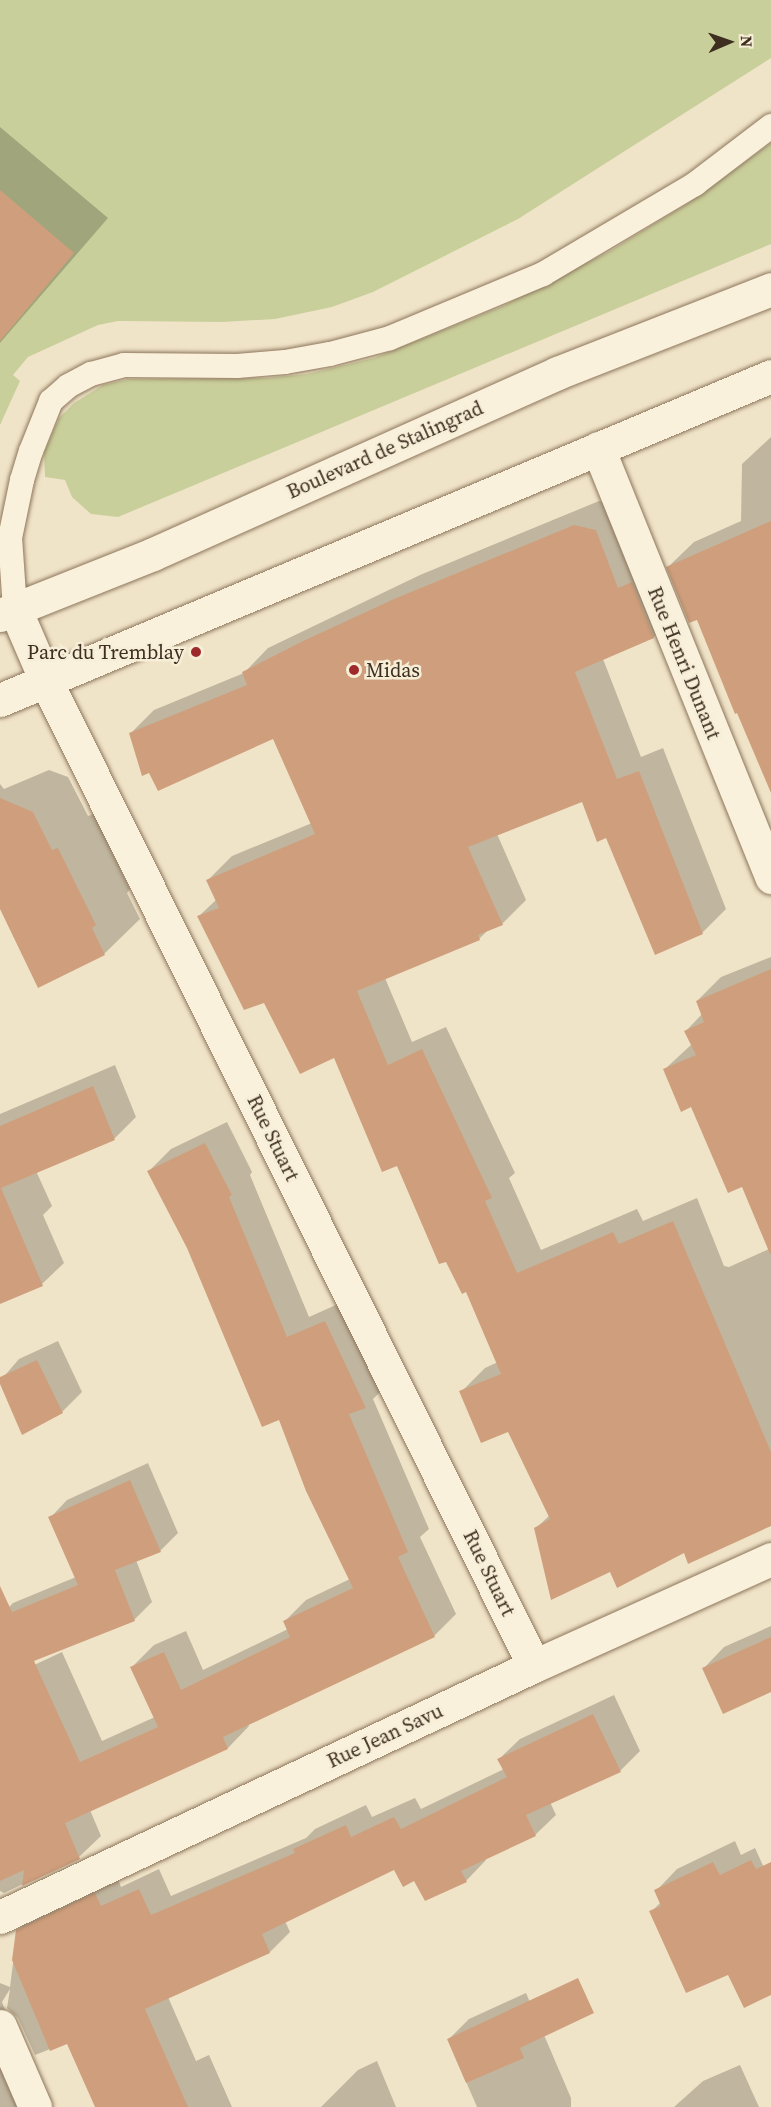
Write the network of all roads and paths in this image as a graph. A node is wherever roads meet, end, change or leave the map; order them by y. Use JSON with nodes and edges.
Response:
{"nodes":[{"id":1,"x":771,"y":126,"type":"edge"},
{"id":2,"x":771,"y":289,"type":"edge"},
{"id":3,"x":771,"y":376,"type":"edge"},
{"id":4,"x":598,"y":448,"type":"junction"},
{"id":5,"x":7,"y":612,"type":"edge"},
{"id":6,"x":46,"y":681,"type":"junction"},
{"id":7,"x":0,"y":700,"type":"edge"},
{"id":8,"x":771,"y":877,"type":"edge"},
{"id":9,"x":771,"y":1559,"type":"edge"},
{"id":10,"x":534,"y":1666,"type":"junction"},
{"id":11,"x":0,"y":1917,"type":"edge"},
{"id":12,"x":0,"y":2026,"type":"edge"},
{"id":13,"x":35,"y":2107,"type":"edge"}],
"edges":[{"from":1,"to":5,"type":"lane"},
{"from":2,"to":5,"type":"street","name":"Boulevard de Stalingrad"},
{"from":3,"to":4,"type":"street"},
{"from":4,"to":6,"type":"street"},
{"from":4,"to":8,"type":"street","name":"Rue Henri Dunant"},
{"from":5,"to":6,"type":"street","name":"Rue Stuart"},
{"from":6,"to":7,"type":"street"},
{"from":6,"to":10,"type":"street","name":"Rue Stuart"},
{"from":9,"to":10,"type":"street","name":"Rue Jean Savu"},
{"from":10,"to":11,"type":"street","name":"Rue Jean Savu"},
{"from":12,"to":13,"type":"street"}]}
